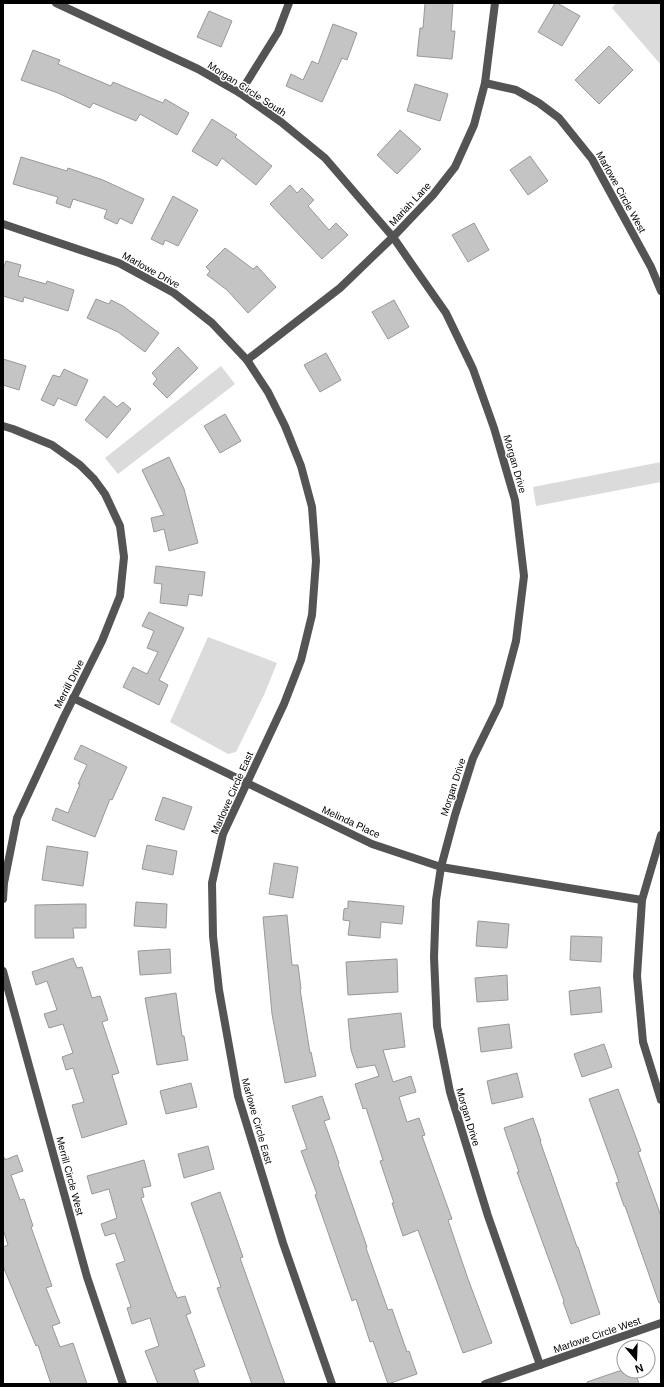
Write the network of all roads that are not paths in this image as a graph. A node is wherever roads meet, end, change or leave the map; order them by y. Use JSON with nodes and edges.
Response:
{"nodes":[{"id":1,"x":56,"y":3,"type":"edge"},
{"id":2,"x":289,"y":3,"type":"edge"},
{"id":3,"x":495,"y":3,"type":"edge"},
{"id":4,"x":485,"y":83,"type":"junction"},
{"id":5,"x":240,"y":93,"type":"junction"},
{"id":6,"x":3,"y":224,"type":"edge"},
{"id":7,"x":393,"y":238,"type":"junction"},
{"id":8,"x":661,"y":291,"type":"edge"},
{"id":9,"x":247,"y":360,"type":"junction"},
{"id":10,"x":3,"y":426,"type":"edge"},
{"id":11,"x":73,"y":698,"type":"junction"},
{"id":12,"x":246,"y":783,"type":"junction"},
{"id":13,"x":661,"y":836,"type":"edge"},
{"id":14,"x":441,"y":867,"type":"junction"},
{"id":15,"x":3,"y":899,"type":"edge"},
{"id":16,"x":642,"y":900,"type":"junction"},
{"id":17,"x":3,"y":971,"type":"edge"},
{"id":18,"x":661,"y":1100,"type":"edge"},
{"id":19,"x":661,"y":1324,"type":"edge"},
{"id":20,"x":540,"y":1365,"type":"junction"},
{"id":21,"x":124,"y":1384,"type":"edge"},
{"id":22,"x":332,"y":1384,"type":"edge"},
{"id":23,"x":485,"y":1384,"type":"edge"}],
"edges":[{"from":1,"to":5,"type":"street","name":"Morgan Circle South"},
{"from":2,"to":5,"type":"street"},
{"from":3,"to":4,"type":"street","name":"Mariah Lane"},
{"from":4,"to":7,"type":"street","name":"Mariah Lane"},
{"from":4,"to":8,"type":"street","name":"Marlowe Circle West"},
{"from":5,"to":7,"type":"street","name":"Morgan Circle South"},
{"from":6,"to":9,"type":"street","name":"Marlowe Drive"},
{"from":7,"to":9,"type":"street","name":"Mariah Lane"},
{"from":7,"to":14,"type":"street","name":"Morgan Drive"},
{"from":9,"to":12,"type":"street","name":"Marlowe Circle East"},
{"from":10,"to":11,"type":"street","name":"Merrill Drive"},
{"from":11,"to":12,"type":"street","name":"Melinda Place"},
{"from":11,"to":15,"type":"street","name":"Merrill Drive"},
{"from":12,"to":14,"type":"street","name":"Melinda Place"},
{"from":12,"to":22,"type":"street","name":"Marlowe Circle East"},
{"from":13,"to":16,"type":"street"},
{"from":14,"to":16,"type":"street","name":"Melinda Place"},
{"from":14,"to":20,"type":"street","name":"Morgan Drive"},
{"from":16,"to":18,"type":"street"},
{"from":17,"to":21,"type":"street","name":"Merrill Circle West"},
{"from":19,"to":20,"type":"street","name":"Marlowe Circle West"},
{"from":20,"to":23,"type":"street"}]}
